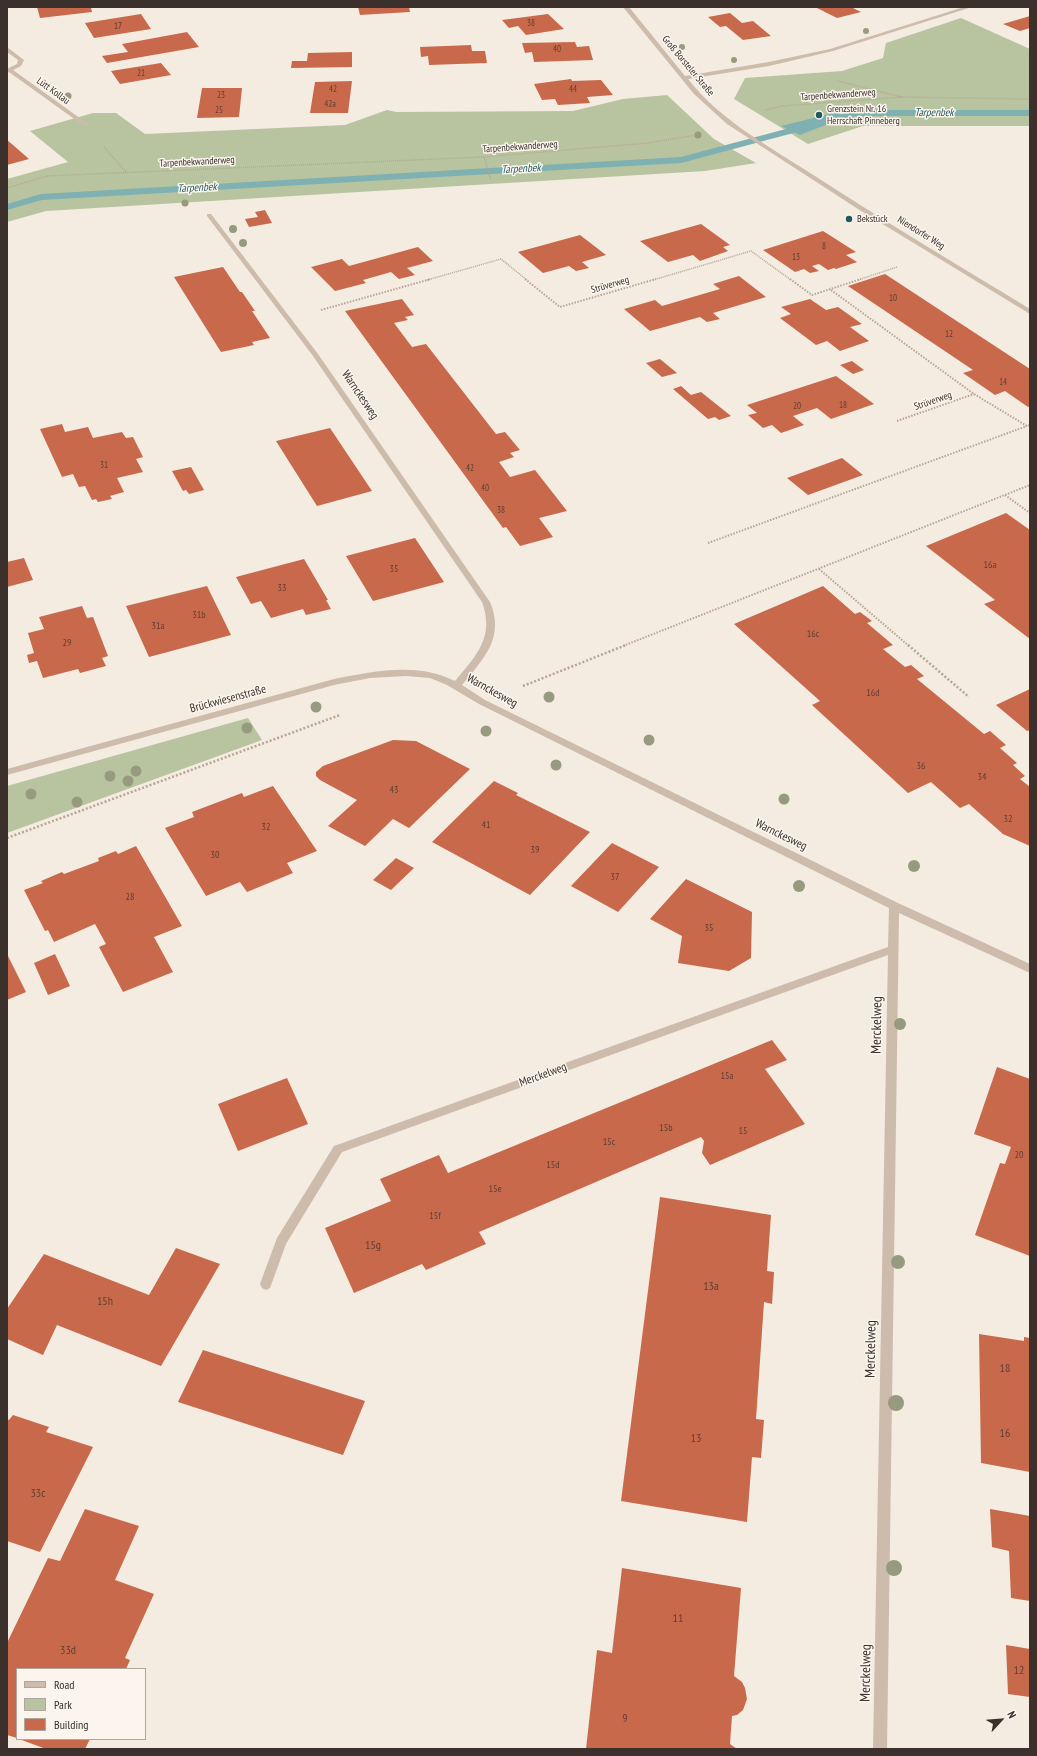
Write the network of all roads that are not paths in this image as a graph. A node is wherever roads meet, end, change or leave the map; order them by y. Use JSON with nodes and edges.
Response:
{"nodes":[{"id":1,"x":626,"y":7,"type":"edge"},
{"id":2,"x":969,"y":7,"type":"edge"},
{"id":3,"x":7,"y":50,"type":"edge"},
{"id":4,"x":9,"y":71,"type":"edge"},
{"id":5,"x":683,"y":78,"type":"junction"},
{"id":6,"x":86,"y":125,"type":"dead end"},
{"id":7,"x":741,"y":132,"type":"joint"},
{"id":8,"x":209,"y":215,"type":"dead end"},
{"id":9,"x":1030,"y":312,"type":"edge"},
{"id":10,"x":456,"y":686,"type":"junction"},
{"id":11,"x":7,"y":772,"type":"edge"},
{"id":12,"x":894,"y":906,"type":"junction"},
{"id":13,"x":893,"y":949,"type":"junction"},
{"id":14,"x":1030,"y":969,"type":"edge"},
{"id":15,"x":266,"y":1284,"type":"dead end"},
{"id":16,"x":880,"y":1749,"type":"edge"}],
"edges":[{"from":1,"to":5,"type":"street","name":"Groß Borsteler Straße"},
{"from":2,"to":5,"type":"street"},
{"from":3,"to":4,"type":"street","name":"Lütt Kollau"},
{"from":4,"to":6,"type":"street","name":"Lütt Kollau"},
{"from":5,"to":7,"type":"street","name":"Groß Borsteler Straße"},
{"from":7,"to":9,"type":"street","name":"Niendorfer Weg"},
{"from":8,"to":10,"type":"street","name":"Warnckesweg"},
{"from":10,"to":11,"type":"street","name":"Brückwiesenstraße"},
{"from":10,"to":12,"type":"street","name":"Warnckesweg"},
{"from":12,"to":13,"type":"street","name":"Merckelweg"},
{"from":12,"to":14,"type":"street","name":"Warnckesweg"},
{"from":13,"to":15,"type":"street","name":"Merckelweg"},
{"from":13,"to":16,"type":"street","name":"Merckelweg"}]}
